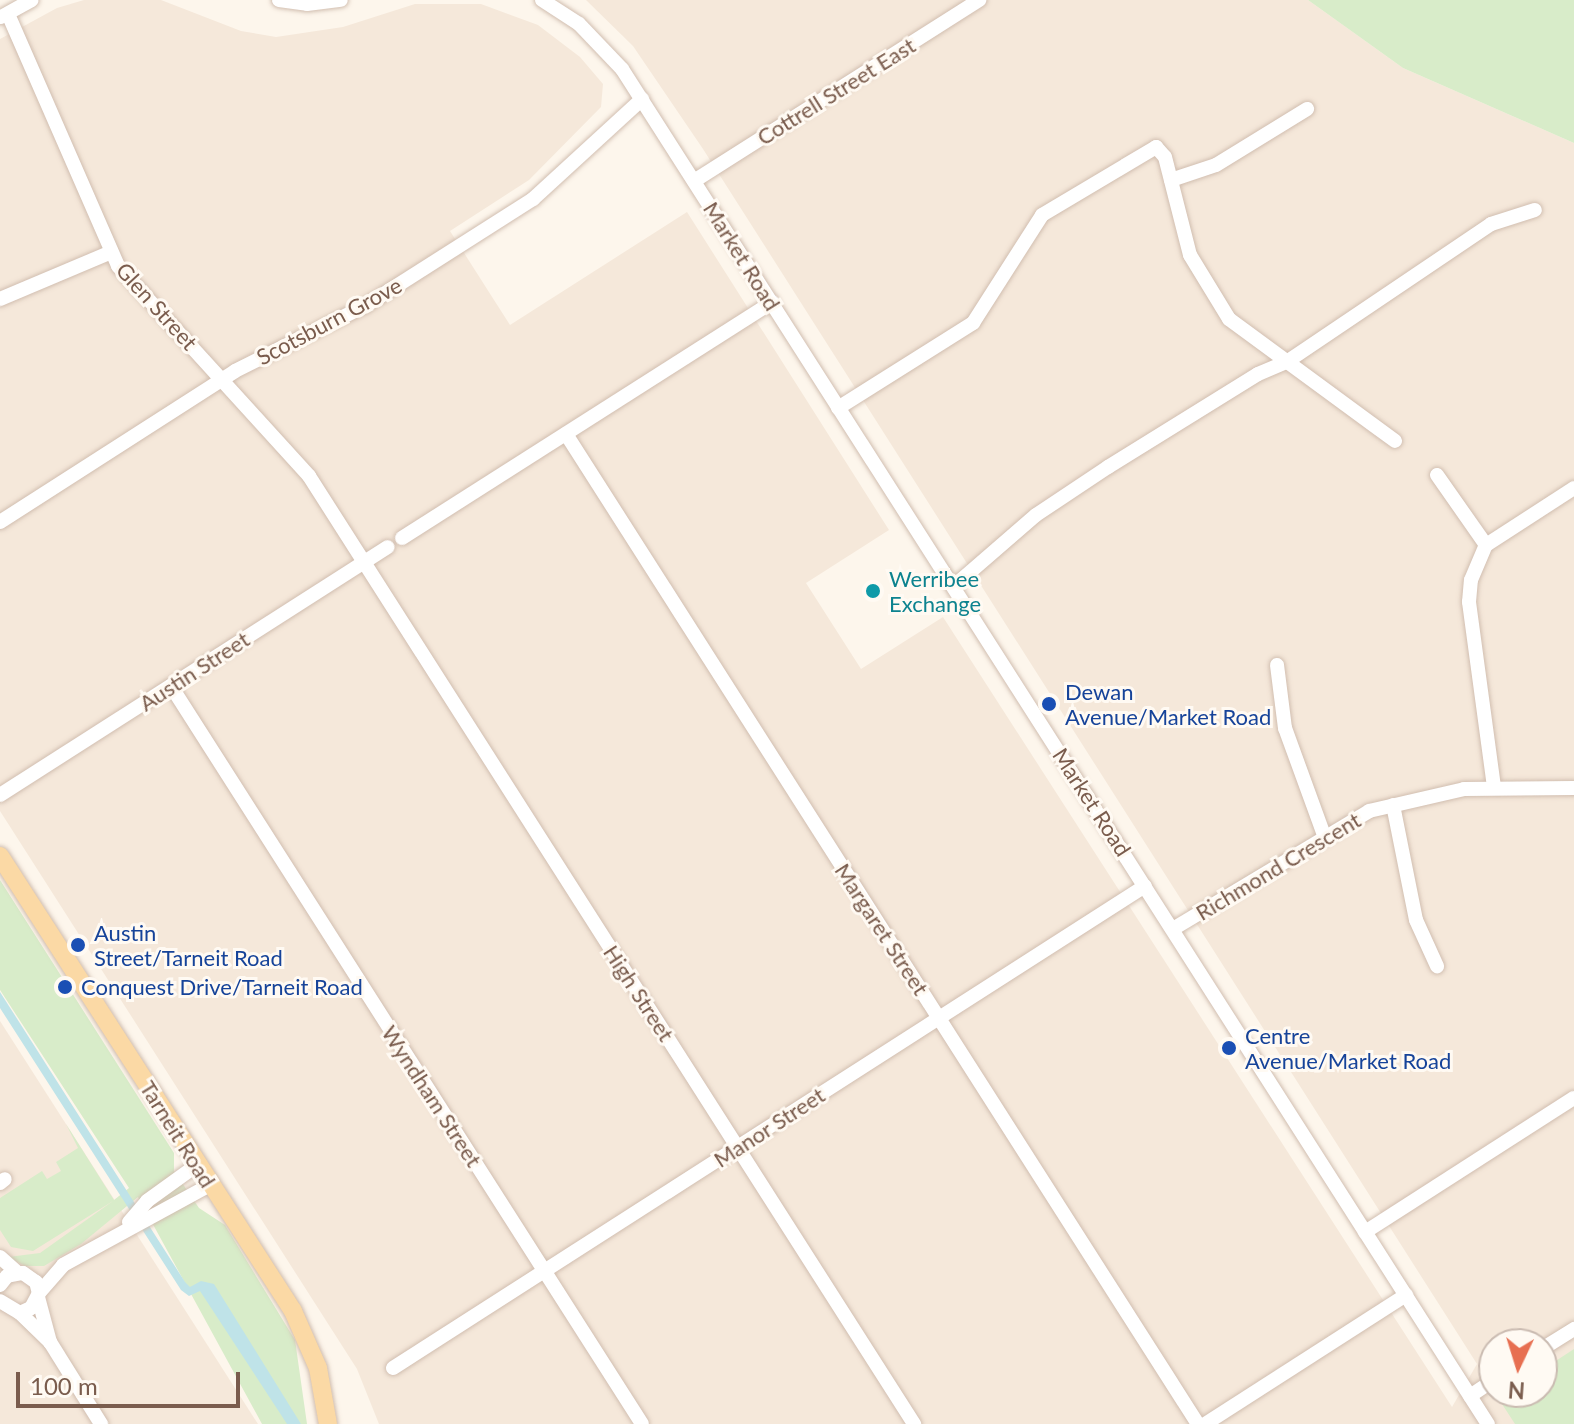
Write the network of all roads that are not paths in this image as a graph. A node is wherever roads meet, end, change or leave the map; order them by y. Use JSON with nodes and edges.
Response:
{"nodes":[{"id":1,"x":32,"y":0,"type":"edge"},
{"id":2,"x":279,"y":0,"type":"edge"},
{"id":3,"x":341,"y":0,"type":"edge"},
{"id":4,"x":542,"y":0,"type":"edge"},
{"id":5,"x":979,"y":0,"type":"edge"},
{"id":6,"x":4,"y":15,"type":"edge"},
{"id":7,"x":642,"y":99,"type":"junction"},
{"id":8,"x":1307,"y":109,"type":"dead end"},
{"id":9,"x":1171,"y":180,"type":"junction"},
{"id":10,"x":694,"y":181,"type":"junction"},
{"id":11,"x":1535,"y":210,"type":"dead end"},
{"id":12,"x":111,"y":252,"type":"junction"},
{"id":13,"x":0,"y":299,"type":"edge"},
{"id":14,"x":772,"y":302,"type":"junction"},
{"id":15,"x":1288,"y":361,"type":"junction"},
{"id":16,"x":222,"y":379,"type":"junction"},
{"id":17,"x":838,"y":408,"type":"junction"},
{"id":18,"x":566,"y":434,"type":"junction"},
{"id":19,"x":1395,"y":441,"type":"dead end"},
{"id":20,"x":1437,"y":475,"type":"dead end"},
{"id":21,"x":1574,"y":488,"type":"edge"},
{"id":22,"x":0,"y":522,"type":"edge"},
{"id":23,"x":402,"y":538,"type":"dead end"},
{"id":24,"x":1486,"y":545,"type":"junction"},
{"id":25,"x":388,"y":547,"type":"dead end"},
{"id":26,"x":364,"y":563,"type":"junction"},
{"id":27,"x":954,"y":586,"type":"junction"},
{"id":28,"x":1277,"y":665,"type":"dead end"},
{"id":29,"x":171,"y":686,"type":"junction"},
{"id":30,"x":1494,"y":787,"type":"junction"},
{"id":31,"x":1574,"y":788,"type":"edge"},
{"id":32,"x":0,"y":795,"type":"edge"},
{"id":33,"x":1393,"y":805,"type":"junction"},
{"id":34,"x":1324,"y":835,"type":"junction"},
{"id":35,"x":0,"y":856,"type":"edge"},
{"id":36,"x":1145,"y":886,"type":"junction"},
{"id":37,"x":1173,"y":929,"type":"junction"},
{"id":38,"x":1437,"y":966,"type":"dead end"},
{"id":39,"x":939,"y":1018,"type":"junction"},
{"id":40,"x":1574,"y":1098,"type":"edge"},
{"id":41,"x":738,"y":1147,"type":"junction"},
{"id":42,"x":197,"y":1165,"type":"junction"},
{"id":43,"x":210,"y":1185,"type":"junction"},
{"id":44,"x":123,"y":1228,"type":"junction"},
{"id":45,"x":1365,"y":1232,"type":"junction"},
{"id":46,"x":0,"y":1257,"type":"edge"},
{"id":47,"x":63,"y":1265,"type":"junction"},
{"id":48,"x":545,"y":1271,"type":"junction"},
{"id":49,"x":22,"y":1273,"type":"junction"},
{"id":50,"x":0,"y":1285,"type":"edge"},
{"id":51,"x":38,"y":1295,"type":"junction"},
{"id":52,"x":1406,"y":1295,"type":"junction"},
{"id":53,"x":0,"y":1301,"type":"edge"},
{"id":54,"x":11,"y":1314,"type":"edge"},
{"id":55,"x":50,"y":1342,"type":"junction"},
{"id":56,"x":393,"y":1368,"type":"dead end"},
{"id":57,"x":1478,"y":1391,"type":"edge"},
{"id":58,"x":1470,"y":1396,"type":"junction"},
{"id":59,"x":101,"y":1424,"type":"edge"},
{"id":60,"x":328,"y":1424,"type":"edge"},
{"id":61,"x":642,"y":1424,"type":"edge"},
{"id":62,"x":914,"y":1424,"type":"edge"},
{"id":63,"x":1198,"y":1424,"type":"edge"},
{"id":64,"x":1205,"y":1424,"type":"edge"},
{"id":65,"x":1488,"y":1424,"type":"edge"}],
"edges":[{"from":1,"to":6,"type":"street"},
{"from":2,"to":3,"type":"street"},
{"from":4,"to":7,"type":"street","name":"Market Road"},
{"from":5,"to":10,"type":"street","name":"Cottrell Street East"},
{"from":6,"to":12,"type":"street","name":"Glen Street"},
{"from":7,"to":10,"type":"street","name":"Market Road"},
{"from":7,"to":16,"type":"street","name":"Scotsburn Grove"},
{"from":8,"to":9,"type":"street"},
{"from":9,"to":15,"type":"street"},
{"from":9,"to":17,"type":"street"},
{"from":10,"to":14,"type":"street","name":"Market Road"},
{"from":11,"to":15,"type":"street"},
{"from":12,"to":13,"type":"street"},
{"from":12,"to":16,"type":"street","name":"Glen Street"},
{"from":14,"to":17,"type":"street","name":"Market Road"},
{"from":14,"to":18,"type":"street"},
{"from":15,"to":19,"type":"street"},
{"from":15,"to":27,"type":"street"},
{"from":16,"to":22,"type":"street","name":"Scotsburn Grove"},
{"from":16,"to":26,"type":"street","name":"Glen Street"},
{"from":17,"to":27,"type":"street","name":"Market Road"},
{"from":18,"to":23,"type":"street"},
{"from":18,"to":39,"type":"street","name":"Margaret Street"},
{"from":20,"to":24,"type":"street"},
{"from":21,"to":24,"type":"street"},
{"from":24,"to":30,"type":"street"},
{"from":25,"to":26,"type":"street","name":"Austin Street"},
{"from":26,"to":29,"type":"street","name":"Austin Street"},
{"from":26,"to":41,"type":"street","name":"High Street"},
{"from":27,"to":36,"type":"street","name":"Market Road"},
{"from":28,"to":34,"type":"street"},
{"from":29,"to":32,"type":"street","name":"Austin Street"},
{"from":29,"to":48,"type":"street","name":"Wyndham Street"},
{"from":30,"to":31,"type":"street","name":"Richmond Crescent"},
{"from":30,"to":33,"type":"street","name":"Richmond Crescent"},
{"from":33,"to":34,"type":"street","name":"Richmond Crescent"},
{"from":33,"to":38,"type":"street"},
{"from":34,"to":37,"type":"street","name":"Richmond Crescent"},
{"from":35,"to":42,"type":"main road","name":"Tarneit Road"},
{"from":36,"to":37,"type":"street","name":"Market Road"},
{"from":36,"to":39,"type":"street","name":"Manor Street"},
{"from":37,"to":45,"type":"street","name":"Market Road"},
{"from":39,"to":41,"type":"street","name":"Manor Street"},
{"from":39,"to":63,"type":"street","name":"Margaret Street"},
{"from":40,"to":45,"type":"street"},
{"from":41,"to":48,"type":"street","name":"Manor Street"},
{"from":41,"to":62,"type":"street","name":"High Street"},
{"from":42,"to":43,"type":"main road","name":"Tarneit Road"},
{"from":42,"to":44,"type":"street"},
{"from":43,"to":44,"type":"street"},
{"from":43,"to":60,"type":"main road","name":"Tarneit Road"},
{"from":44,"to":47,"type":"street"},
{"from":45,"to":52,"type":"street","name":"Market Road"},
{"from":46,"to":49,"type":"street"},
{"from":47,"to":49,"type":"street"},
{"from":47,"to":51,"type":"street"},
{"from":48,"to":56,"type":"street","name":"Manor Street"},
{"from":48,"to":61,"type":"street","name":"Wyndham Street"},
{"from":49,"to":50,"type":"street"},
{"from":49,"to":51,"type":"street"},
{"from":51,"to":54,"type":"street"},
{"from":51,"to":55,"type":"street"},
{"from":52,"to":58,"type":"street","name":"Market Road"},
{"from":52,"to":64,"type":"street"},
{"from":53,"to":54,"type":"street"},
{"from":54,"to":55,"type":"street"},
{"from":55,"to":59,"type":"street"},
{"from":57,"to":58,"type":"street"},
{"from":58,"to":65,"type":"street","name":"Market Road"}]}
